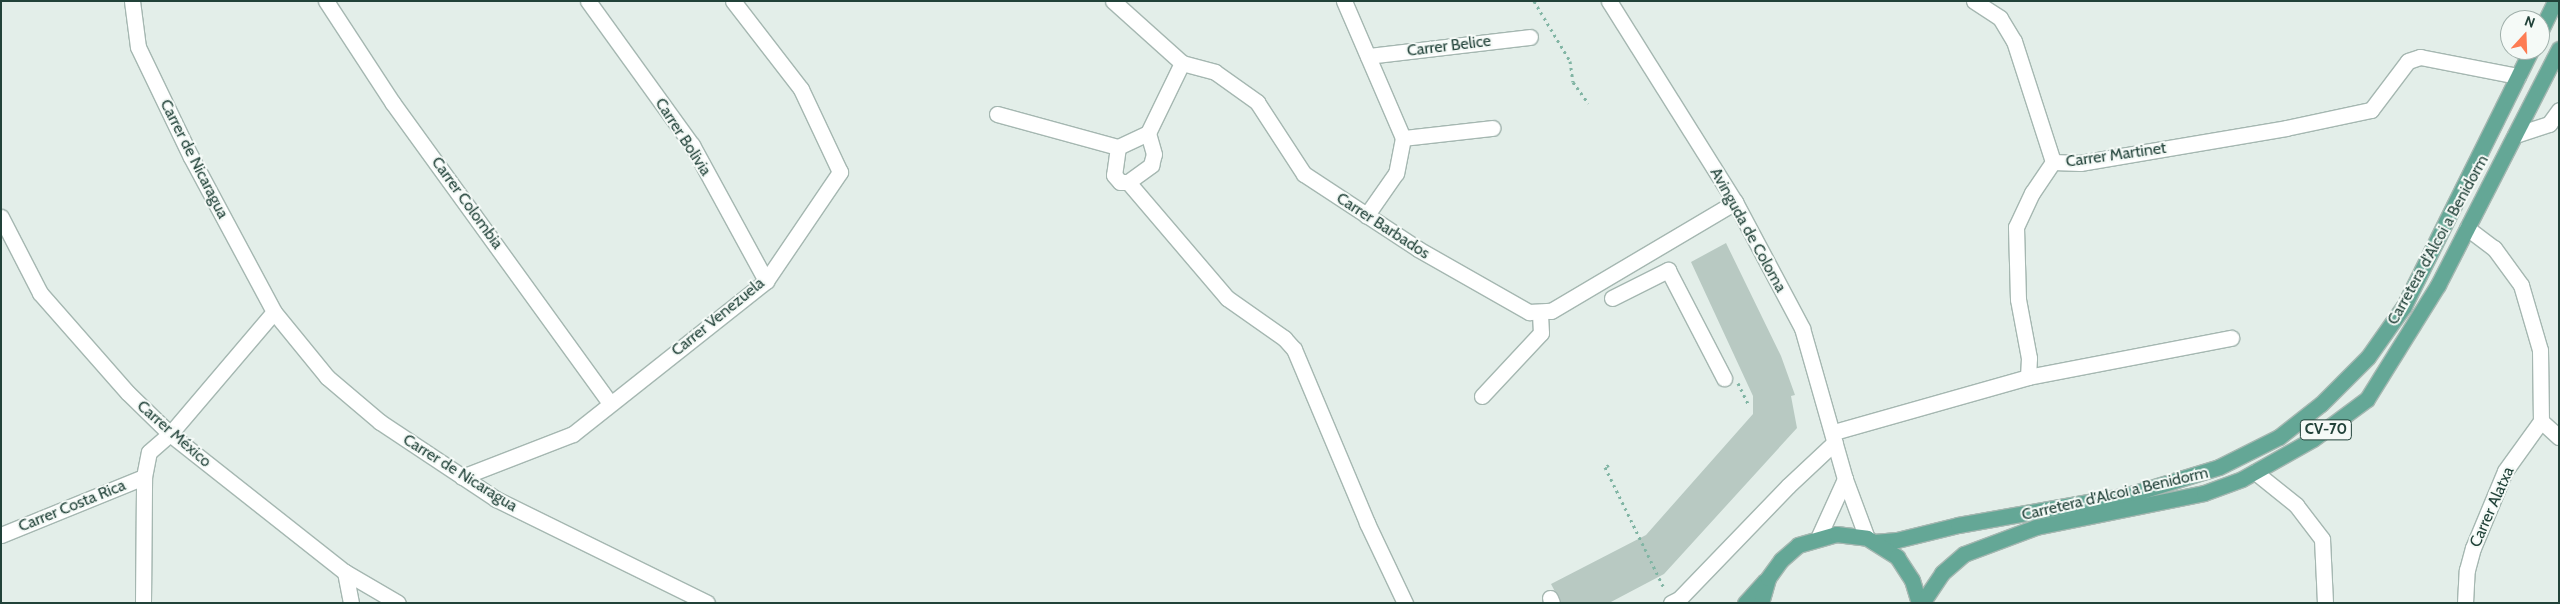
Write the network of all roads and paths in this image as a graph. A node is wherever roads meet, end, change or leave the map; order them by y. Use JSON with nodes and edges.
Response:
{"nodes":[{"id":1,"x":132,"y":1,"type":"edge"},
{"id":2,"x":326,"y":1,"type":"edge"},
{"id":3,"x":588,"y":1,"type":"edge"},
{"id":4,"x":732,"y":1,"type":"edge"},
{"id":5,"x":1113,"y":1,"type":"edge"},
{"id":6,"x":1344,"y":1,"type":"edge"},
{"id":7,"x":1534,"y":1,"type":"edge"},
{"id":8,"x":1609,"y":1,"type":"edge"},
{"id":9,"x":1974,"y":1,"type":"edge"},
{"id":10,"x":1530,"y":37,"type":"dead end"},
{"id":11,"x":2559,"y":49,"type":"edge"},
{"id":12,"x":1368,"y":56,"type":"junction"},
{"id":13,"x":2526,"y":60,"type":"edge"},
{"id":14,"x":1182,"y":63,"type":"junction"},
{"id":15,"x":2518,"y":76,"type":"junction"},
{"id":16,"x":1588,"y":103,"type":"dead end"},
{"id":17,"x":2559,"y":110,"type":"edge"},
{"id":18,"x":997,"y":114,"type":"dead end"},
{"id":19,"x":1492,"y":128,"type":"dead end"},
{"id":20,"x":1148,"y":133,"type":"junction"},
{"id":21,"x":2515,"y":135,"type":"junction"},
{"id":22,"x":1403,"y":138,"type":"junction"},
{"id":23,"x":1118,"y":147,"type":"junction"},
{"id":24,"x":2053,"y":162,"type":"junction"},
{"id":25,"x":1128,"y":182,"type":"junction"},
{"id":26,"x":1735,"y":202,"type":"junction"},
{"id":27,"x":1366,"y":216,"type":"junction"},
{"id":28,"x":1,"y":218,"type":"edge"},
{"id":29,"x":2467,"y":228,"type":"junction"},
{"id":30,"x":1604,"y":280,"type":"junction"},
{"id":31,"x":766,"y":281,"type":"junction"},
{"id":32,"x":274,"y":312,"type":"junction"},
{"id":33,"x":1540,"y":313,"type":"junction"},
{"id":34,"x":2231,"y":338,"type":"dead end"},
{"id":35,"x":2028,"y":377,"type":"junction"},
{"id":36,"x":1724,"y":378,"type":"dead end"},
{"id":37,"x":1482,"y":396,"type":"dead end"},
{"id":38,"x":610,"y":403,"type":"junction"},
{"id":39,"x":2541,"y":421,"type":"junction"},
{"id":40,"x":170,"y":434,"type":"junction"},
{"id":41,"x":2559,"y":436,"type":"edge"},
{"id":42,"x":1835,"y":437,"type":"junction"},
{"id":43,"x":1610,"y":465,"type":"dead end"},
{"id":44,"x":2255,"y":472,"type":"junction"},
{"id":45,"x":144,"y":477,"type":"junction"},
{"id":46,"x":462,"y":477,"type":"junction"},
{"id":47,"x":1845,"y":478,"type":"junction"},
{"id":48,"x":1,"y":535,"type":"edge"},
{"id":49,"x":1819,"y":536,"type":"junction"},
{"id":50,"x":1871,"y":540,"type":"junction"},
{"id":51,"x":344,"y":572,"type":"junction"},
{"id":52,"x":1768,"y":578,"type":"junction"},
{"id":53,"x":143,"y":603,"type":"edge"},
{"id":54,"x":352,"y":603,"type":"edge"},
{"id":55,"x":398,"y":603,"type":"edge"},
{"id":56,"x":707,"y":603,"type":"edge"},
{"id":57,"x":1405,"y":603,"type":"edge"},
{"id":58,"x":1671,"y":603,"type":"edge"},
{"id":59,"x":1745,"y":603,"type":"edge"},
{"id":60,"x":1761,"y":603,"type":"edge"},
{"id":61,"x":1920,"y":603,"type":"edge"},
{"id":62,"x":2325,"y":603,"type":"edge"},
{"id":63,"x":2465,"y":603,"type":"edge"}],
"edges":[{"from":1,"to":32,"type":"street","name":"Carrer de Nicaragua"},
{"from":2,"to":38,"type":"street","name":"Carrer Colombia"},
{"from":3,"to":31,"type":"street","name":"Carrer Bolivia"},
{"from":4,"to":31,"type":"street","name":"Carrer Venezuela"},
{"from":5,"to":14,"type":"street"},
{"from":6,"to":12,"type":"street"},
{"from":7,"to":16,"type":"path"},
{"from":8,"to":26,"type":"street","name":"Avinguda de Coloma"},
{"from":9,"to":24,"type":"street"},
{"from":10,"to":12,"type":"street","name":"Carrer Belice"},
{"from":11,"to":21,"type":"main road","name":"Carretera d'Alcoi a Benidorm","number":"CV-70"},
{"from":12,"to":22,"type":"street"},
{"from":13,"to":15,"type":"main road","name":"Carretera d'Alcoi a Benidorm","number":"CV-70"},
{"from":14,"to":20,"type":"street"},
{"from":14,"to":27,"type":"street","name":"Carrer Barbados"},
{"from":15,"to":24,"type":"street","name":"Carrer Martinet"},
{"from":15,"to":50,"type":"main road","name":"Carretera d'Alcoi a Benidorm","number":"CV-70"},
{"from":17,"to":21,"type":"street"},
{"from":18,"to":23,"type":"street"},
{"from":19,"to":22,"type":"street"},
{"from":20,"to":23,"type":"street"},
{"from":20,"to":25,"type":"street"},
{"from":21,"to":29,"type":"main road","name":"Carretera d'Alcoi a Benidorm","number":"CV-70"},
{"from":22,"to":27,"type":"street"},
{"from":23,"to":25,"type":"street"},
{"from":24,"to":35,"type":"street","name":"Carrer Martinet"},
{"from":25,"to":57,"type":"street"},
{"from":26,"to":30,"type":"street"},
{"from":26,"to":42,"type":"street","name":"Avinguda de Coloma"},
{"from":27,"to":33,"type":"street","name":"Carrer Barbados"},
{"from":28,"to":40,"type":"street","name":"Carrer México"},
{"from":29,"to":39,"type":"street"},
{"from":29,"to":44,"type":"main road","name":"Carretera d'Alcoi a Benidorm","number":"CV-70"},
{"from":30,"to":33,"type":"street"},
{"from":30,"to":36,"type":"street"},
{"from":31,"to":38,"type":"street","name":"Carrer Venezuela"},
{"from":32,"to":40,"type":"street"},
{"from":32,"to":46,"type":"street","name":"Carrer de Nicaragua"},
{"from":33,"to":37,"type":"street"},
{"from":34,"to":35,"type":"street"},
{"from":35,"to":42,"type":"street"},
{"from":38,"to":46,"type":"street","name":"Carrer Venezuela"},
{"from":39,"to":41,"type":"street"},
{"from":39,"to":63,"type":"street","name":"Carrer Alatxa"},
{"from":40,"to":45,"type":"street","name":"Carrer Costa Rica"},
{"from":40,"to":51,"type":"street","name":"Carrer México"},
{"from":42,"to":47,"type":"street","name":"Avinguda de Coloma"},
{"from":42,"to":58,"type":"street"},
{"from":43,"to":58,"type":"path"},
{"from":44,"to":61,"type":"main road","name":"Carretera d'Alcoi a Benidorm","number":"CV-70"},
{"from":44,"to":62,"type":"street"},
{"from":45,"to":48,"type":"street","name":"Carrer Costa Rica"},
{"from":45,"to":53,"type":"street","name":"Carrer Costa Rica"},
{"from":46,"to":56,"type":"street","name":"Carrer de Nicaragua"},
{"from":47,"to":49,"type":"street"},
{"from":47,"to":50,"type":"street","name":"Avinguda de Coloma"},
{"from":49,"to":50,"type":"main road","number":"CV-70"},
{"from":49,"to":52,"type":"main road","number":"CV-70"},
{"from":50,"to":61,"type":"main road","number":"CV-70"},
{"from":51,"to":54,"type":"street"},
{"from":51,"to":55,"type":"street","name":"Carrer México"},
{"from":52,"to":59,"type":"main road","number":"CV-70"},
{"from":52,"to":60,"type":"main road","number":"CV-70"}]}
